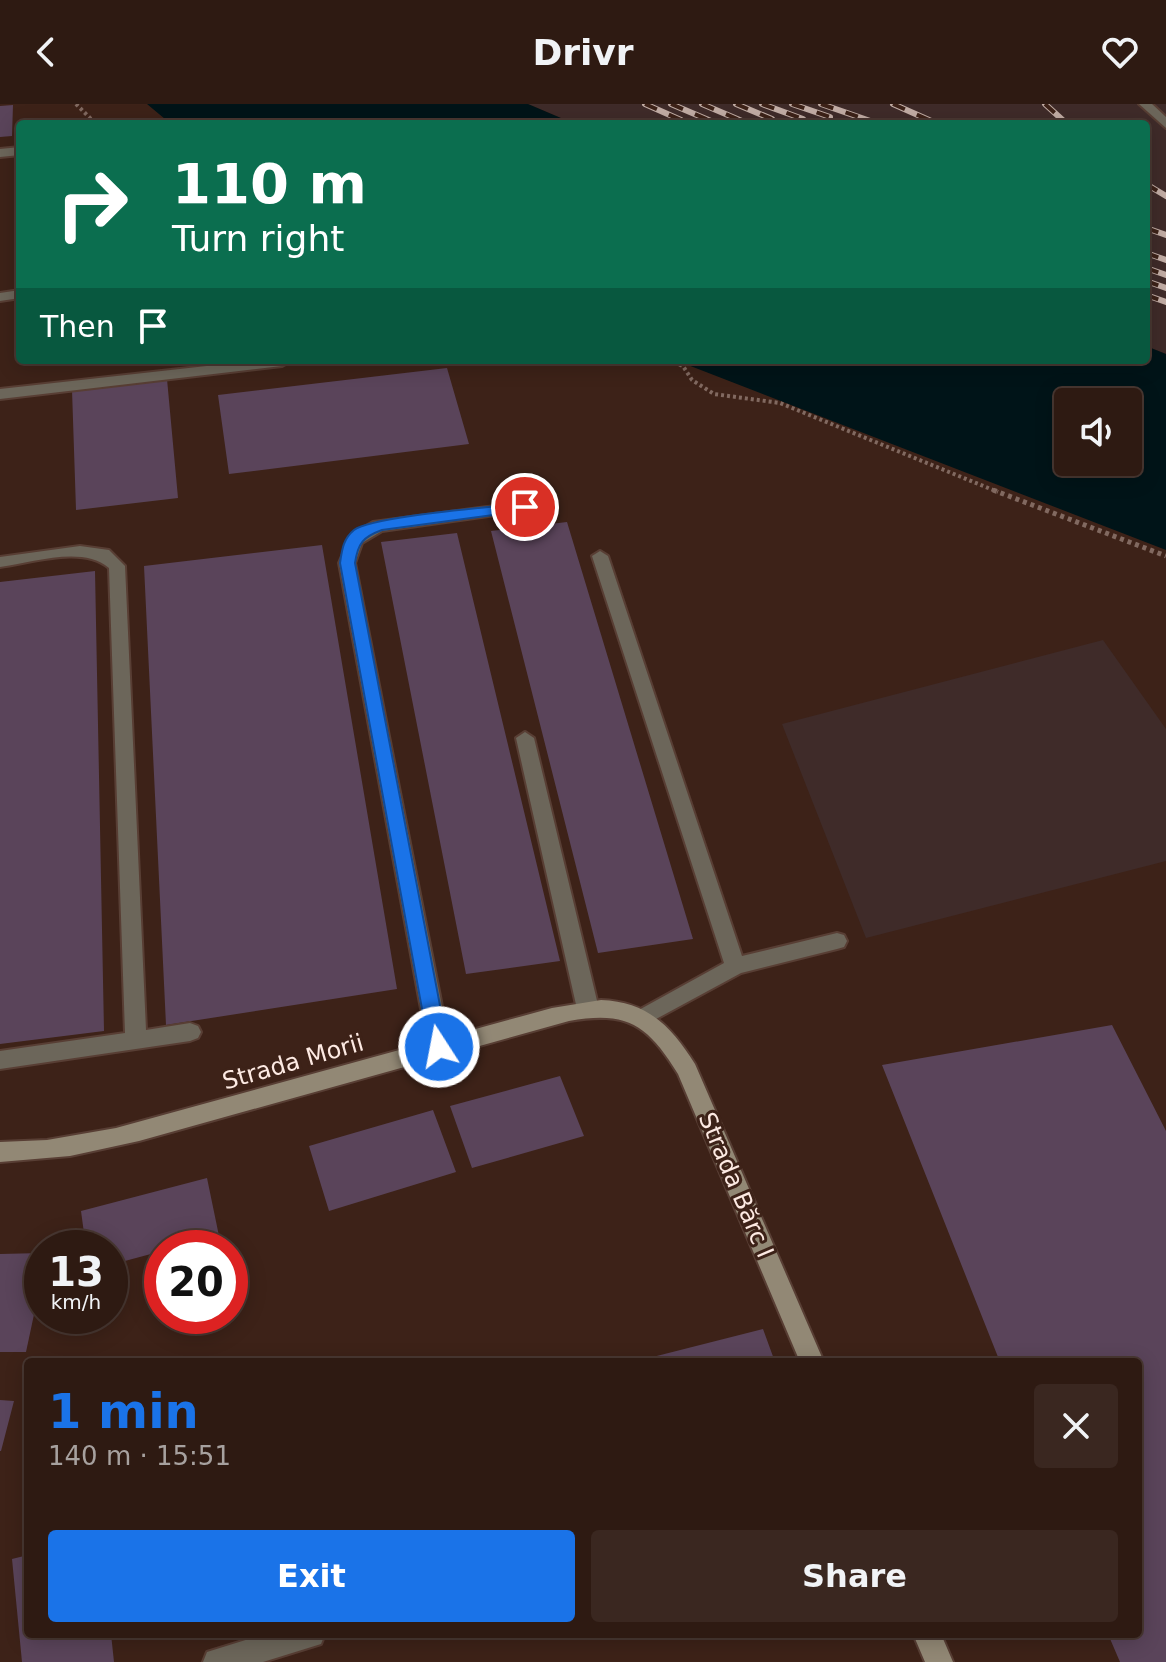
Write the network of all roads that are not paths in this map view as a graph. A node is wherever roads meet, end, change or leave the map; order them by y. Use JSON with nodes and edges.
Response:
{"nodes":[{"id":1,"x":1145,"y":104,"type":"edge"},
{"id":2,"x":1166,"y":124,"type":"edge"},
{"id":3,"x":264,"y":364,"type":"edge"},
{"id":4,"x":0,"y":394,"type":"edge"},
{"id":5,"x":525,"y":507,"type":"dead end"},
{"id":6,"x":600,"y":556,"type":"dead end"},
{"id":7,"x":0,"y":562,"type":"edge"},
{"id":8,"x":525,"y":738,"type":"dead end"},
{"id":9,"x":837,"y":941,"type":"dead end"},
{"id":10,"x":735,"y":966,"type":"junction"},
{"id":11,"x":588,"y":1009,"type":"junction"},
{"id":12,"x":645,"y":1017,"type":"junction"},
{"id":13,"x":190,"y":1032,"type":"dead end"},
{"id":14,"x":136,"y":1042,"type":"junction"},
{"id":15,"x":439,"y":1047,"type":"junction"},
{"id":16,"x":0,"y":1060,"type":"edge"},
{"id":17,"x":0,"y":1152,"type":"edge"},
{"id":18,"x":810,"y":1358,"type":"edge"},
{"id":19,"x":298,"y":1638,"type":"edge"},
{"id":20,"x":929,"y":1638,"type":"edge"},
{"id":21,"x":217,"y":1662,"type":"edge"},
{"id":22,"x":939,"y":1662,"type":"edge"}],
"edges":[{"from":1,"to":2,"type":"lane"},
{"from":3,"to":4,"type":"lane"},
{"from":5,"to":15,"type":"lane"},
{"from":6,"to":10,"type":"lane"},
{"from":7,"to":14,"type":"lane"},
{"from":8,"to":11,"type":"lane"},
{"from":9,"to":10,"type":"lane"},
{"from":10,"to":12,"type":"lane"},
{"from":11,"to":12,"type":"street","name":"Strada Morii"},
{"from":11,"to":15,"type":"street","name":"Strada Morii"},
{"from":12,"to":18,"type":"street","name":"Strada Bărc I"},
{"from":13,"to":14,"type":"lane"},
{"from":14,"to":16,"type":"lane"},
{"from":15,"to":17,"type":"street","name":"Strada Morii"},
{"from":19,"to":21,"type":"lane"},
{"from":20,"to":22,"type":"street"}]}
